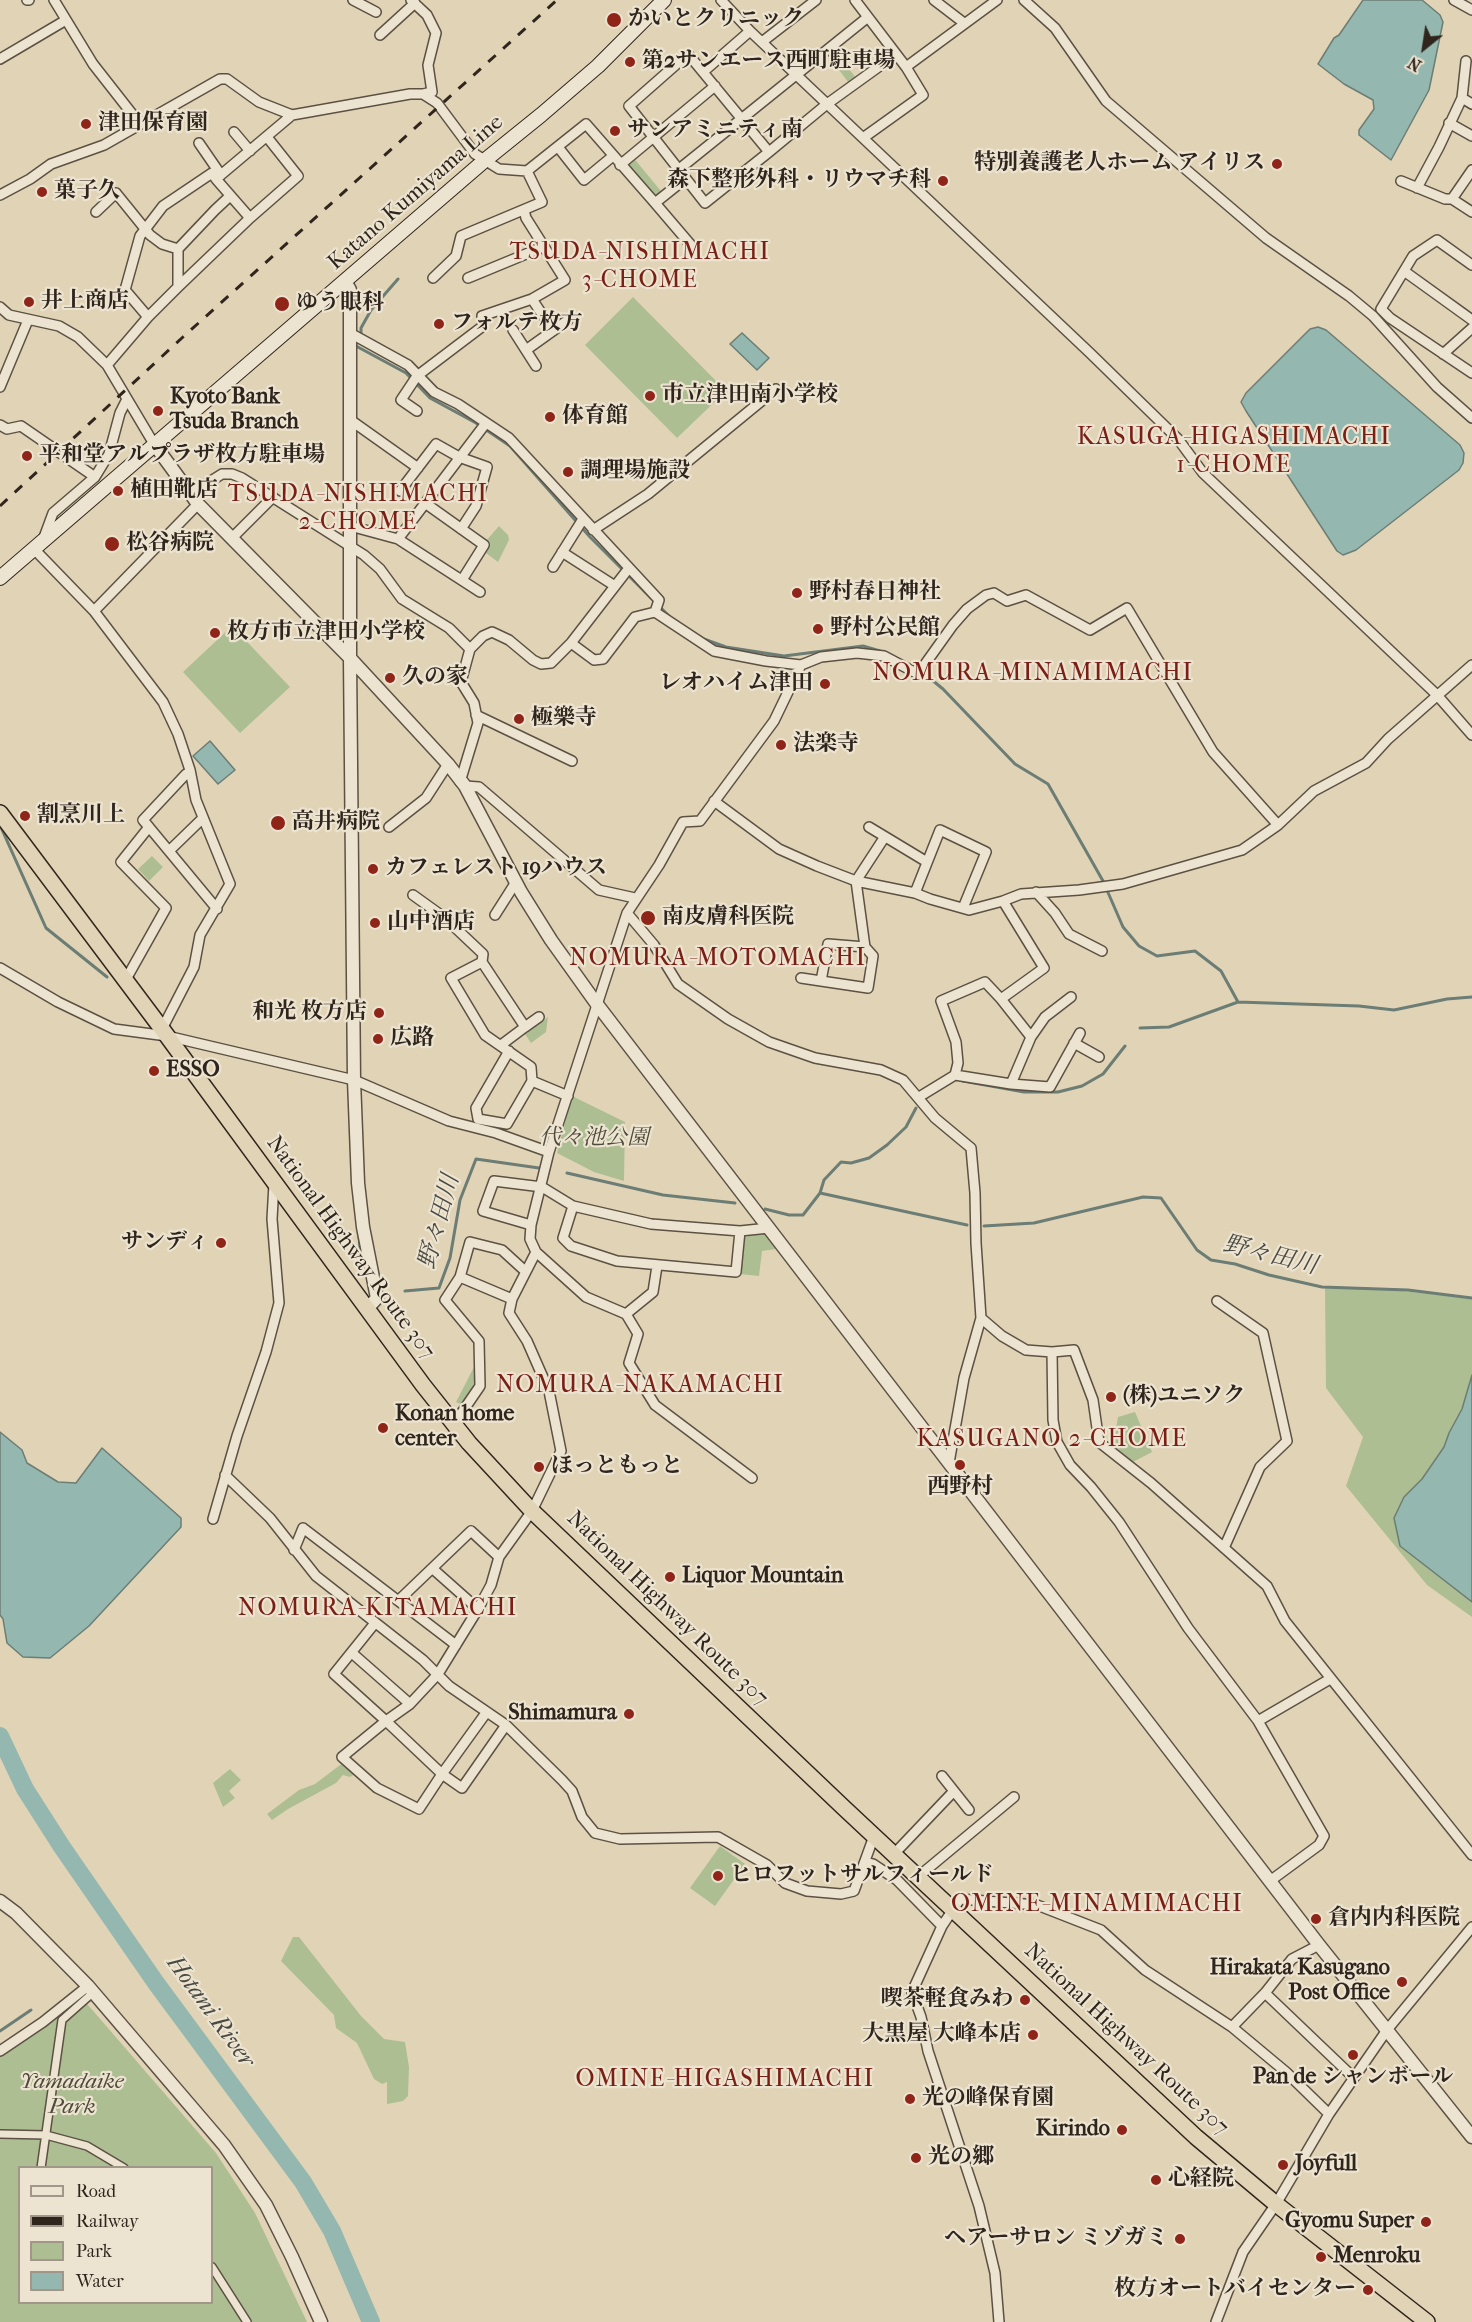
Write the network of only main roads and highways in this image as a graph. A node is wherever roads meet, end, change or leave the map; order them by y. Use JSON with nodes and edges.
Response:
{"nodes":[{"id":1,"x":664,"y":0,"type":"edge"},
{"id":2,"x":0,"y":578,"type":"edge"},
{"id":3,"x":0,"y":813,"type":"edge"},
{"id":4,"x":1427,"y":2322,"type":"edge"}],
"edges":[{"from":1,"to":2,"type":"main road","name":"Katano Kumiyama Line"},
{"from":3,"to":4,"type":"highway","name":"National Highway Route 307"}]}
